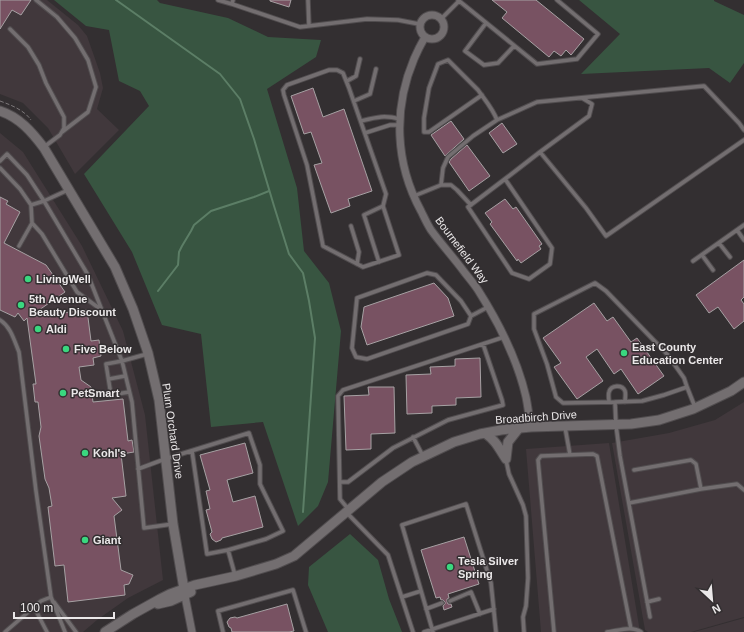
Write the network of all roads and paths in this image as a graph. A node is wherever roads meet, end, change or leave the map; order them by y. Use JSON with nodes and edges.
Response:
{"nodes":[{"id":1,"x":36,"y":0,"type":"edge"},
{"id":2,"x":218,"y":0,"type":"edge"},
{"id":3,"x":308,"y":0,"type":"edge"},
{"id":4,"x":557,"y":0,"type":"edge"},
{"id":5,"x":459,"y":1,"type":"edge"},
{"id":6,"x":232,"y":2,"type":"edge"},
{"id":7,"x":441,"y":19,"type":"junction"},
{"id":8,"x":486,"y":23,"type":"junction"},
{"id":9,"x":419,"y":24,"type":"junction"},
{"id":10,"x":309,"y":26,"type":"junction"},
{"id":11,"x":10,"y":29,"type":"dead end"},
{"id":12,"x":425,"y":37,"type":"junction"},
{"id":13,"x":514,"y":46,"type":"junction"},
{"id":14,"x":360,"y":59,"type":"dead end"},
{"id":15,"x":376,"y":69,"type":"dead end"},
{"id":16,"x":346,"y":81,"type":"junction"},
{"id":17,"x":482,"y":95,"type":"junction"},
{"id":18,"x":582,"y":98,"type":"junction"},
{"id":19,"x":354,"y":101,"type":"junction"},
{"id":20,"x":0,"y":111,"type":"edge"},
{"id":21,"x":497,"y":120,"type":"junction"},
{"id":22,"x":361,"y":121,"type":"junction"},
{"id":23,"x":400,"y":122,"type":"junction"},
{"id":24,"x":744,"y":130,"type":"edge"},
{"id":25,"x":62,"y":132,"type":"junction"},
{"id":26,"x":365,"y":133,"type":"junction"},
{"id":27,"x":744,"y":140,"type":"edge"},
{"id":28,"x":44,"y":148,"type":"junction"},
{"id":29,"x":540,"y":152,"type":"junction"},
{"id":30,"x":0,"y":161,"type":"edge"},
{"id":31,"x":0,"y":168,"type":"edge"},
{"id":32,"x":505,"y":179,"type":"junction"},
{"id":33,"x":441,"y":185,"type":"junction"},
{"id":34,"x":69,"y":190,"type":"junction"},
{"id":35,"x":413,"y":197,"type":"junction"},
{"id":36,"x":44,"y":201,"type":"junction"},
{"id":37,"x":31,"y":205,"type":"junction"},
{"id":38,"x":471,"y":205,"type":"junction"},
{"id":39,"x":383,"y":206,"type":"junction"},
{"id":40,"x":32,"y":223,"type":"junction"},
{"id":41,"x":744,"y":225,"type":"edge"},
{"id":42,"x":351,"y":226,"type":"dead end"},
{"id":43,"x":737,"y":230,"type":"junction"},
{"id":44,"x":744,"y":240,"type":"edge"},
{"id":45,"x":719,"y":242,"type":"junction"},
{"id":46,"x":19,"y":246,"type":"dead end"},
{"id":47,"x":702,"y":255,"type":"junction"},
{"id":48,"x":730,"y":257,"type":"dead end"},
{"id":49,"x":693,"y":261,"type":"dead end"},
{"id":50,"x":379,"y":262,"type":"junction"},
{"id":51,"x":357,"y":264,"type":"junction"},
{"id":52,"x":713,"y":270,"type":"dead end"},
{"id":53,"x":488,"y":307,"type":"junction"},
{"id":54,"x":103,"y":311,"type":"junction"},
{"id":55,"x":471,"y":316,"type":"junction"},
{"id":56,"x":0,"y":320,"type":"edge"},
{"id":57,"x":504,"y":337,"type":"junction"},
{"id":58,"x":483,"y":344,"type":"junction"},
{"id":59,"x":148,"y":353,"type":"junction"},
{"id":60,"x":122,"y":361,"type":"junction"},
{"id":61,"x":125,"y":376,"type":"junction"},
{"id":62,"x":109,"y":379,"type":"junction"},
{"id":63,"x":743,"y":386,"type":"edge"},
{"id":64,"x":686,"y":387,"type":"junction"},
{"id":65,"x":129,"y":392,"type":"junction"},
{"id":66,"x":609,"y":402,"type":"junction"},
{"id":67,"x":615,"y":402,"type":"junction"},
{"id":68,"x":625,"y":402,"type":"junction"},
{"id":69,"x":696,"y":408,"type":"junction"},
{"id":70,"x":616,"y":425,"type":"junction"},
{"id":71,"x":565,"y":426,"type":"junction"},
{"id":72,"x":531,"y":427,"type":"junction"},
{"id":73,"x":519,"y":428,"type":"junction"},
{"id":74,"x":485,"y":433,"type":"junction"},
{"id":75,"x":413,"y":437,"type":"junction"},
{"id":76,"x":192,"y":451,"type":"junction"},
{"id":77,"x":570,"y":455,"type":"junction"},
{"id":78,"x":424,"y":456,"type":"junction"},
{"id":79,"x":165,"y":459,"type":"junction"},
{"id":80,"x":506,"y":459,"type":"junction"},
{"id":81,"x":138,"y":469,"type":"junction"},
{"id":82,"x":634,"y":470,"type":"dead end"},
{"id":83,"x":340,"y":482,"type":"junction"},
{"id":84,"x":701,"y":489,"type":"junction"},
{"id":85,"x":744,"y":490,"type":"edge"},
{"id":86,"x":629,"y":503,"type":"junction"},
{"id":87,"x":347,"y":511,"type":"junction"},
{"id":88,"x":173,"y":524,"type":"junction"},
{"id":89,"x":228,"y":550,"type":"junction"},
{"id":90,"x":236,"y":576,"type":"junction"},
{"id":91,"x":421,"y":591,"type":"junction"},
{"id":92,"x":184,"y":592,"type":"junction"},
{"id":93,"x":51,"y":597,"type":"junction"},
{"id":94,"x":402,"y":598,"type":"junction"},
{"id":95,"x":659,"y":599,"type":"dead end"},
{"id":96,"x":450,"y":601,"type":"dead end"},
{"id":97,"x":647,"y":602,"type":"junction"},
{"id":98,"x":442,"y":603,"type":"dead end"},
{"id":99,"x":34,"y":608,"type":"junction"},
{"id":100,"x":426,"y":609,"type":"junction"},
{"id":101,"x":494,"y":609,"type":"junction"},
{"id":102,"x":480,"y":614,"type":"junction"},
{"id":103,"x":650,"y":617,"type":"dead end"},
{"id":104,"x":630,"y":629,"type":"junction"},
{"id":105,"x":433,"y":631,"type":"edge"},
{"id":106,"x":5,"y":632,"type":"edge"},
{"id":107,"x":46,"y":632,"type":"edge"},
{"id":108,"x":64,"y":632,"type":"edge"},
{"id":109,"x":76,"y":632,"type":"edge"},
{"id":110,"x":105,"y":632,"type":"edge"},
{"id":111,"x":192,"y":632,"type":"edge"},
{"id":112,"x":223,"y":632,"type":"edge"},
{"id":113,"x":306,"y":632,"type":"edge"},
{"id":114,"x":413,"y":632,"type":"edge"},
{"id":115,"x":424,"y":632,"type":"edge"},
{"id":116,"x":496,"y":632,"type":"edge"},
{"id":117,"x":524,"y":632,"type":"edge"},
{"id":118,"x":554,"y":632,"type":"edge"},
{"id":119,"x":607,"y":632,"type":"edge"},
{"id":120,"x":641,"y":632,"type":"edge"}],
"edges":[{"from":1,"to":25,"type":"lane"},
{"from":2,"to":6,"type":"lane"},
{"from":3,"to":10,"type":"lane"},
{"from":4,"to":13,"type":"lane"},
{"from":5,"to":7,"type":"lane"},
{"from":5,"to":8,"type":"lane"},
{"from":6,"to":10,"type":"lane"},
{"from":7,"to":9,"type":"street"},
{"from":7,"to":12,"type":"street"},
{"from":8,"to":13,"type":"lane"},
{"from":8,"to":13,"type":"lane"},
{"from":9,"to":10,"type":"lane"},
{"from":9,"to":12,"type":"street"},
{"from":11,"to":25,"type":"lane"},
{"from":12,"to":23,"type":"street","name":"Bournefield Way"},
{"from":14,"to":16,"type":"lane"},
{"from":15,"to":19,"type":"lane"},
{"from":16,"to":19,"type":"lane"},
{"from":16,"to":51,"type":"lane"},
{"from":17,"to":17,"type":"lane"},
{"from":17,"to":21,"type":"lane"},
{"from":18,"to":21,"type":"lane"},
{"from":18,"to":24,"type":"lane"},
{"from":18,"to":29,"type":"lane"},
{"from":19,"to":22,"type":"lane"},
{"from":20,"to":28,"type":"street","name":"Plum Orchard Drive"},
{"from":21,"to":33,"type":"lane"},
{"from":22,"to":23,"type":"lane"},
{"from":22,"to":26,"type":"lane"},
{"from":23,"to":26,"type":"lane"},
{"from":23,"to":35,"type":"street","name":"Bournefield Way"},
{"from":25,"to":28,"type":"lane"},
{"from":26,"to":39,"type":"lane"},
{"from":27,"to":29,"type":"lane"},
{"from":28,"to":34,"type":"street","name":"Plum Orchard Drive"},
{"from":29,"to":32,"type":"lane"},
{"from":30,"to":36,"type":"lane"},
{"from":31,"to":37,"type":"lane"},
{"from":32,"to":38,"type":"lane"},
{"from":32,"to":38,"type":"lane"},
{"from":33,"to":35,"type":"lane"},
{"from":33,"to":38,"type":"lane"},
{"from":34,"to":36,"type":"lane"},
{"from":34,"to":59,"type":"street","name":"Plum Orchard Drive"},
{"from":35,"to":53,"type":"street","name":"Bournefield Way"},
{"from":36,"to":37,"type":"lane"},
{"from":36,"to":54,"type":"lane"},
{"from":37,"to":40,"type":"lane"},
{"from":39,"to":50,"type":"lane"},
{"from":39,"to":50,"type":"lane"},
{"from":40,"to":46,"type":"lane"},
{"from":40,"to":54,"type":"lane"},
{"from":41,"to":43,"type":"lane"},
{"from":42,"to":51,"type":"lane"},
{"from":43,"to":44,"type":"lane"},
{"from":43,"to":45,"type":"lane"},
{"from":45,"to":47,"type":"lane"},
{"from":45,"to":48,"type":"lane"},
{"from":47,"to":49,"type":"lane"},
{"from":47,"to":52,"type":"lane"},
{"from":50,"to":51,"type":"lane"},
{"from":53,"to":55,"type":"lane"},
{"from":53,"to":57,"type":"street","name":"Bournefield Way"},
{"from":54,"to":60,"type":"lane"},
{"from":55,"to":55,"type":"lane"},
{"from":56,"to":93,"type":"lane"},
{"from":57,"to":58,"type":"lane"},
{"from":57,"to":72,"type":"street","name":"Bournefield Way"},
{"from":58,"to":75,"type":"lane"},
{"from":58,"to":83,"type":"lane"},
{"from":59,"to":60,"type":"lane"},
{"from":59,"to":79,"type":"street","name":"Plum Orchard Drive"},
{"from":60,"to":61,"type":"lane"},
{"from":60,"to":62,"type":"lane"},
{"from":61,"to":62,"type":"lane"},
{"from":61,"to":65,"type":"lane"},
{"from":62,"to":65,"type":"lane"},
{"from":63,"to":69,"type":"street","name":"Broadbirch Drive"},
{"from":64,"to":66,"type":"lane"},
{"from":64,"to":68,"type":"lane"},
{"from":64,"to":69,"type":"lane"},
{"from":65,"to":81,"type":"lane"},
{"from":66,"to":67,"type":"lane"},
{"from":66,"to":68,"type":"lane"},
{"from":67,"to":68,"type":"lane"},
{"from":67,"to":70,"type":"lane"},
{"from":69,"to":70,"type":"street","name":"Broadbirch Drive"},
{"from":70,"to":71,"type":"street","name":"Broadbirch Drive"},
{"from":70,"to":86,"type":"lane"},
{"from":71,"to":72,"type":"street","name":"Broadbirch Drive"},
{"from":71,"to":77,"type":"lane"},
{"from":72,"to":73,"type":"street","name":"Broadbirch Drive"},
{"from":73,"to":74,"type":"street","name":"Broadbirch Drive"},
{"from":73,"to":80,"type":"street"},
{"from":74,"to":78,"type":"street","name":"Broadbirch Drive"},
{"from":74,"to":80,"type":"street"},
{"from":75,"to":78,"type":"lane"},
{"from":75,"to":83,"type":"lane"},
{"from":76,"to":79,"type":"lane"},
{"from":76,"to":89,"type":"lane"},
{"from":76,"to":89,"type":"lane"},
{"from":77,"to":104,"type":"lane"},
{"from":77,"to":118,"type":"lane"},
{"from":78,"to":87,"type":"street","name":"Broadbirch Drive"},
{"from":79,"to":81,"type":"lane"},
{"from":79,"to":88,"type":"street","name":"Plum Orchard Drive"},
{"from":80,"to":117,"type":"lane"},
{"from":81,"to":88,"type":"lane"},
{"from":82,"to":84,"type":"lane"},
{"from":83,"to":87,"type":"lane"},
{"from":84,"to":85,"type":"lane"},
{"from":84,"to":86,"type":"lane"},
{"from":86,"to":97,"type":"lane"},
{"from":87,"to":90,"type":"street","name":"Broadbirch Drive"},
{"from":87,"to":94,"type":"lane"},
{"from":88,"to":92,"type":"street","name":"Plum Orchard Drive"},
{"from":89,"to":90,"type":"lane"},
{"from":90,"to":92,"type":"street","name":"Broadbirch Drive"},
{"from":91,"to":94,"type":"lane"},
{"from":91,"to":100,"type":"lane"},
{"from":91,"to":101,"type":"lane"},
{"from":92,"to":110,"type":"street","name":"Broadbirch Drive"},
{"from":92,"to":111,"type":"street","name":"Plum Orchard Drive"},
{"from":93,"to":99,"type":"lane"},
{"from":93,"to":108,"type":"lane"},
{"from":93,"to":109,"type":"lane"},
{"from":94,"to":114,"type":"lane"},
{"from":95,"to":97,"type":"lane"},
{"from":96,"to":102,"type":"lane"},
{"from":97,"to":103,"type":"lane"},
{"from":98,"to":100,"type":"lane"},
{"from":99,"to":106,"type":"lane"},
{"from":99,"to":107,"type":"lane"},
{"from":100,"to":105,"type":"lane"},
{"from":101,"to":102,"type":"lane"},
{"from":101,"to":116,"type":"lane"},
{"from":102,"to":105,"type":"lane"},
{"from":104,"to":119,"type":"lane"},
{"from":104,"to":120,"type":"lane"},
{"from":105,"to":115,"type":"lane"},
{"from":112,"to":113,"type":"lane"}]}
